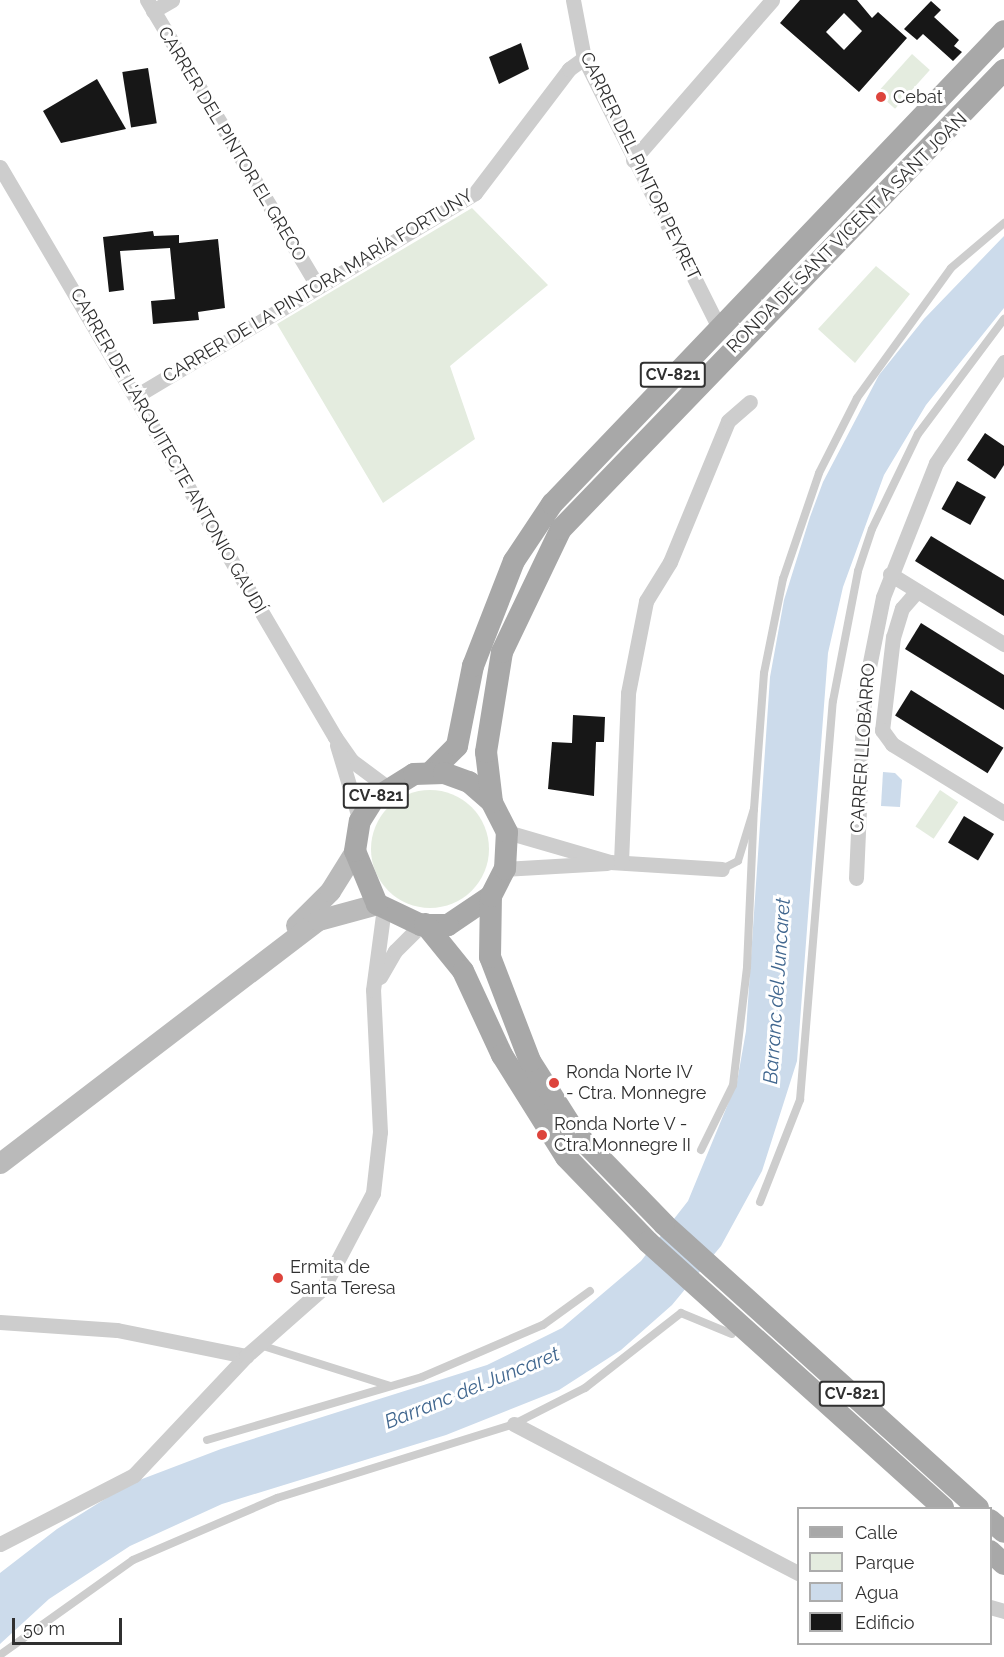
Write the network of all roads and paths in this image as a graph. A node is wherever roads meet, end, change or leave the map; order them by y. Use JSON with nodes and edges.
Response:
{"nodes":[{"id":1,"x":172,"y":0,"type":"edge"},
{"id":2,"x":573,"y":0,"type":"edge"},
{"id":3,"x":772,"y":0,"type":"edge"},
{"id":4,"x":150,"y":5,"type":"edge"},
{"id":5,"x":1004,"y":31,"type":"edge"},
{"id":6,"x":584,"y":58,"type":"junction"},
{"id":7,"x":1004,"y":70,"type":"edge"},
{"id":8,"x":633,"y":160,"type":"junction"},
{"id":9,"x":0,"y":167,"type":"edge"},
{"id":10,"x":1004,"y":223,"type":"edge"},
{"id":11,"x":318,"y":287,"type":"junction"},
{"id":12,"x":1004,"y":319,"type":"edge"},
{"id":13,"x":719,"y":328,"type":"junction"},
{"id":14,"x":1004,"y":362,"type":"edge"},
{"id":15,"x":136,"y":396,"type":"junction"},
{"id":16,"x":750,"y":402,"type":"dead end"},
{"id":17,"x":890,"y":574,"type":"junction"},
{"id":18,"x":917,"y":591,"type":"junction"},
{"id":19,"x":1004,"y":644,"type":"edge"},
{"id":20,"x":335,"y":737,"type":"junction"},
{"id":21,"x":430,"y":773,"type":"junction"},
{"id":22,"x":387,"y":787,"type":"junction"},
{"id":23,"x":492,"y":802,"type":"junction"},
{"id":24,"x":754,"y":809,"type":"junction"},
{"id":25,"x":1004,"y":813,"type":"edge"},
{"id":26,"x":360,"y":821,"type":"junction"},
{"id":27,"x":507,"y":832,"type":"junction"},
{"id":28,"x":355,"y":851,"type":"junction"},
{"id":29,"x":615,"y":862,"type":"junction"},
{"id":30,"x":505,"y":869,"type":"junction"},
{"id":31,"x":722,"y":869,"type":"joint"},
{"id":32,"x":856,"y":878,"type":"dead end"},
{"id":33,"x":491,"y":896,"type":"junction"},
{"id":34,"x":381,"y":906,"type":"junction"},
{"id":35,"x":423,"y":925,"type":"junction"},
{"id":36,"x":266,"y":956,"type":"junction"},
{"id":37,"x":372,"y":990,"type":"junction"},
{"id":38,"x":701,"y":1150,"type":"dead end"},
{"id":39,"x":0,"y":1163,"type":"edge"},
{"id":40,"x":760,"y":1202,"type":"dead end"},
{"id":41,"x":590,"y":1291,"type":"dead end"},
{"id":42,"x":0,"y":1322,"type":"edge"},
{"id":43,"x":732,"y":1334,"type":"dead end"},
{"id":44,"x":259,"y":1345,"type":"junction"},
{"id":45,"x":246,"y":1356,"type":"junction"},
{"id":46,"x":390,"y":1386,"type":"junction"},
{"id":47,"x":514,"y":1424,"type":"junction"},
{"id":48,"x":207,"y":1440,"type":"dead end"},
{"id":49,"x":941,"y":1507,"type":"edge"},
{"id":50,"x":976,"y":1507,"type":"edge"},
{"id":51,"x":992,"y":1522,"type":"edge"},
{"id":52,"x":1004,"y":1532,"type":"edge"},
{"id":53,"x":0,"y":1544,"type":"edge"},
{"id":54,"x":992,"y":1553,"type":"edge"},
{"id":55,"x":1004,"y":1564,"type":"edge"},
{"id":56,"x":797,"y":1572,"type":"edge"},
{"id":57,"x":0,"y":1655,"type":"edge"}],
"edges":[{"from":1,"to":4,"type":"street"},
{"from":2,"to":6,"type":"street","name":"CARRER DEL PINTOR PEYRET"},
{"from":3,"to":8,"type":"street"},
{"from":4,"to":11,"type":"street","name":"CARRER DEL PINTOR EL GRECO"},
{"from":5,"to":13,"type":"main road","name":"RONDA DE SANT VICENT A SANT JOAN","number":"CV-821"},
{"from":6,"to":8,"type":"street","name":"CARRER DEL PINTOR PEYRET"},
{"from":6,"to":11,"type":"street","name":"CARRER DE LA PINTORA MARÍA FORTUNY"},
{"from":7,"to":23,"type":"main road","name":"RONDA DE SANT VICENT A SANT JOAN","number":"CV-821"},
{"from":8,"to":13,"type":"street","name":"CARRER DEL PINTOR PEYRET"},
{"from":9,"to":15,"type":"street","name":"CARRER DE L'ARQUITECTE ANTONIO GAUDÍ"},
{"from":10,"to":24,"type":"lane"},
{"from":11,"to":15,"type":"street","name":"CARRER DE LA PINTORA MARÍA FORTUNY"},
{"from":12,"to":40,"type":"lane"},
{"from":13,"to":21,"type":"main road","name":"RONDA DE SANT VICENT A SANT JOAN","number":"CV-821"},
{"from":14,"to":17,"type":"street","name":"CARRER LLOBARRO"},
{"from":15,"to":20,"type":"street","name":"CARRER DE L'ARQUITECTE ANTONIO GAUDÍ"},
{"from":16,"to":29,"type":"street"},
{"from":17,"to":18,"type":"street"},
{"from":17,"to":32,"type":"street","name":"CARRER LLOBARRO"},
{"from":18,"to":19,"type":"street"},
{"from":18,"to":25,"type":"street"},
{"from":20,"to":22,"type":"street","name":"CARRER DE L'ARQUITECTE ANTONIO GAUDÍ"},
{"from":20,"to":26,"type":"street","name":"CARRER DE L'ARQUITECTE ANTONIO GAUDÍ"},
{"from":21,"to":22,"type":"main road","number":"CV-821"},
{"from":21,"to":23,"type":"main road","number":"CV-821"},
{"from":22,"to":26,"type":"main road","number":"CV-821"},
{"from":23,"to":27,"type":"main road","name":"RONDA DE SANT VICENT A SANT JOAN","number":"CV-821"},
{"from":24,"to":31,"type":"lane"},
{"from":24,"to":38,"type":"lane"},
{"from":26,"to":28,"type":"main road","number":"CV-821"},
{"from":27,"to":29,"type":"street"},
{"from":27,"to":30,"type":"main road","name":"RONDA DE SANT VICENT A SANT JOAN","number":"CV-821"},
{"from":28,"to":34,"type":"main road","number":"CV-821"},
{"from":28,"to":36,"type":"street"},
{"from":29,"to":30,"type":"street"},
{"from":29,"to":31,"type":"street"},
{"from":30,"to":33,"type":"main road","name":"RONDA DE SANT VICENT A SANT JOAN","number":"CV-821"},
{"from":33,"to":35,"type":"main road","name":"RONDA DE SANT VICENT A SANT JOAN","number":"CV-821"},
{"from":33,"to":50,"type":"main road","name":"RONDA DE SANT VICENT A SANT JOAN","number":"CV-821"},
{"from":34,"to":35,"type":"main road","number":"CV-821"},
{"from":34,"to":36,"type":"street"},
{"from":34,"to":37,"type":"street"},
{"from":35,"to":37,"type":"street"},
{"from":35,"to":49,"type":"main road","number":"CV-821"},
{"from":36,"to":39,"type":"street"},
{"from":37,"to":44,"type":"street"},
{"from":41,"to":46,"type":"lane"},
{"from":42,"to":45,"type":"street"},
{"from":43,"to":47,"type":"lane"},
{"from":44,"to":45,"type":"street"},
{"from":44,"to":46,"type":"lane"},
{"from":45,"to":53,"type":"street"},
{"from":46,"to":48,"type":"lane"},
{"from":47,"to":56,"type":"street"},
{"from":47,"to":57,"type":"lane"},
{"from":51,"to":52,"type":"main road"},
{"from":54,"to":55,"type":"main road"}]}
